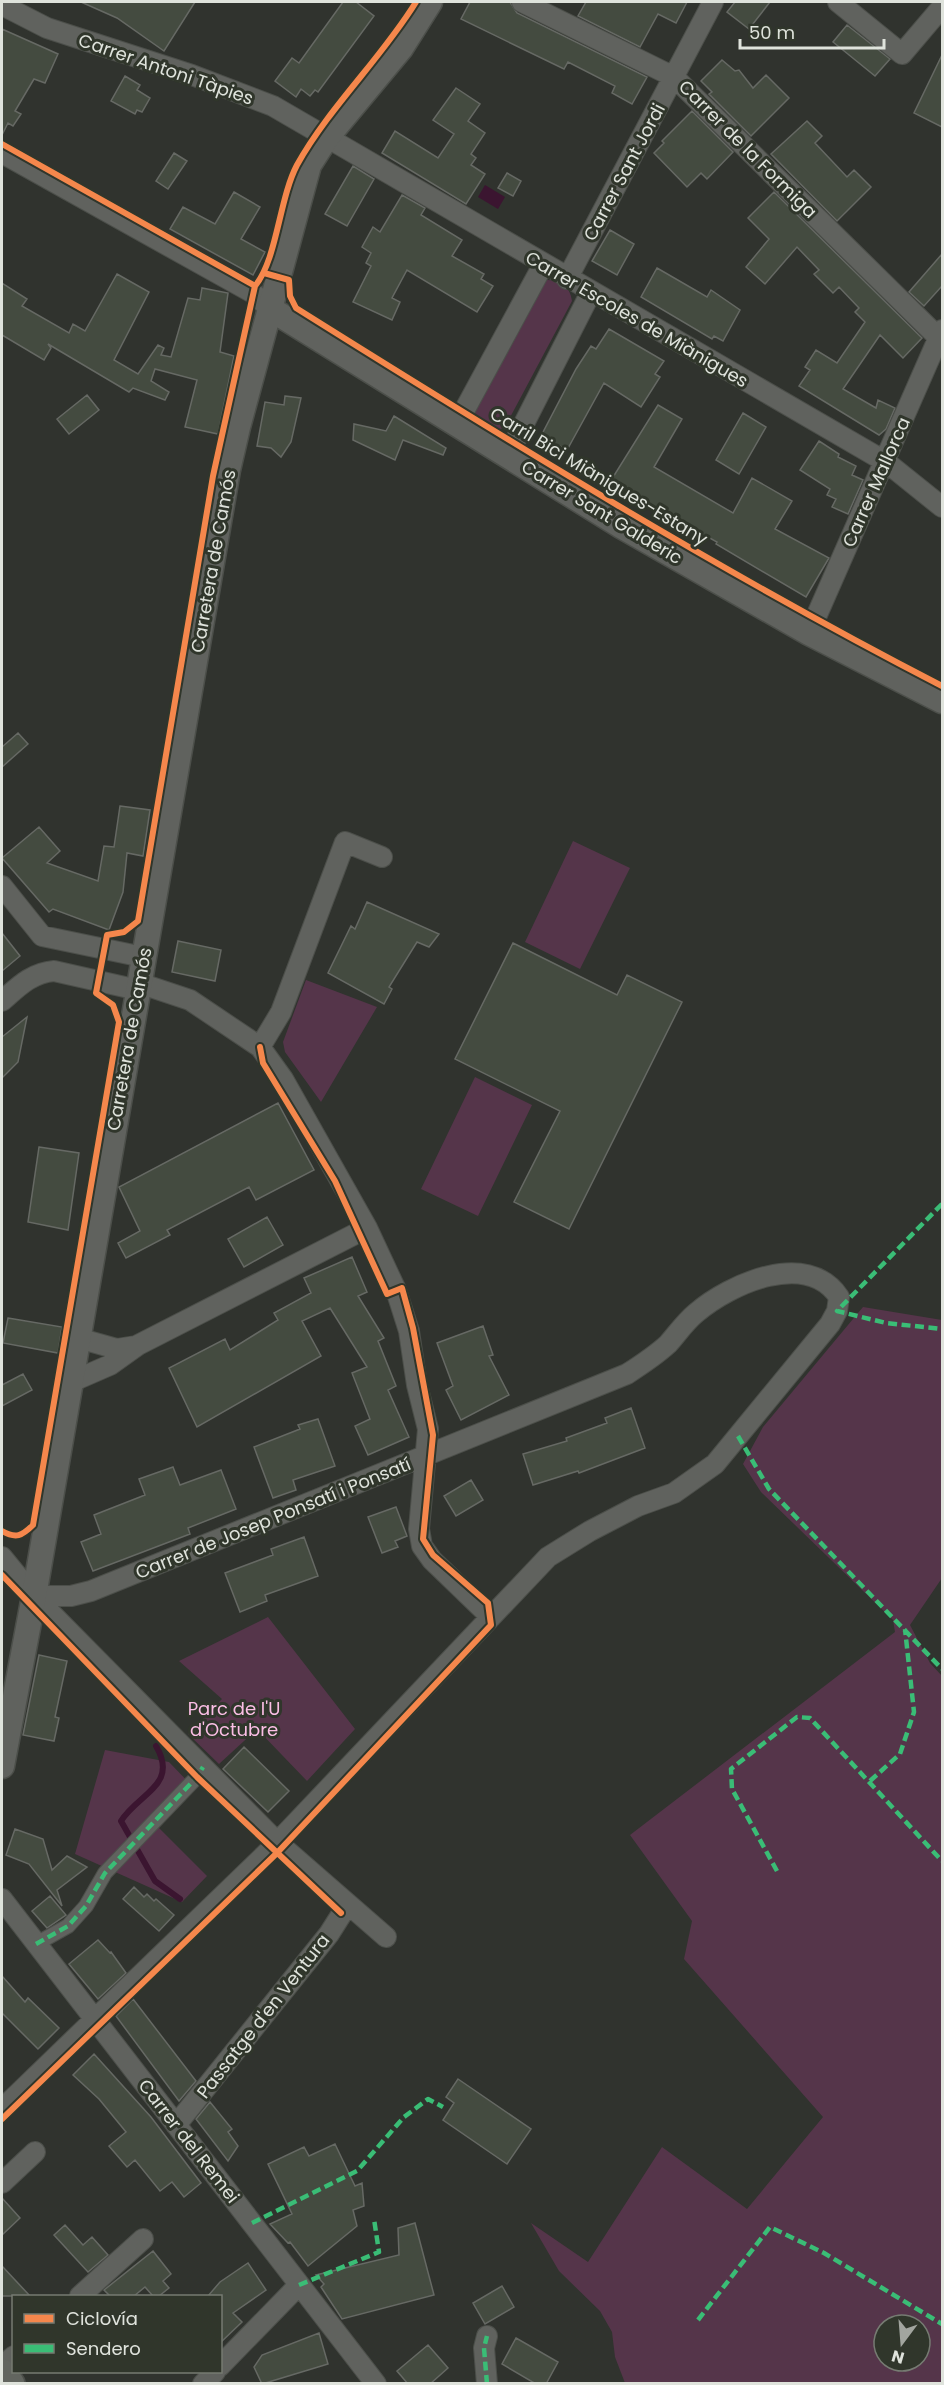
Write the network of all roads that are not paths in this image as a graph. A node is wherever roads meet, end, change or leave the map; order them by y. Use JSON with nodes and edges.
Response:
{"nodes":[{"id":1,"x":430,"y":2,"type":"edge"},
{"id":2,"x":522,"y":2,"type":"edge"},
{"id":3,"x":713,"y":2,"type":"edge"},
{"id":4,"x":838,"y":2,"type":"edge"},
{"id":5,"x":2,"y":5,"type":"edge"},
{"id":6,"x":942,"y":7,"type":"edge"},
{"id":7,"x":674,"y":76,"type":"junction"},
{"id":8,"x":327,"y":137,"type":"junction"},
{"id":9,"x":2,"y":153,"type":"edge"},
{"id":10,"x":543,"y":265,"type":"junction"},
{"id":11,"x":567,"y":279,"type":"junction"},
{"id":12,"x":591,"y":292,"type":"junction"},
{"id":13,"x":269,"y":308,"type":"junction"},
{"id":14,"x":941,"y":336,"type":"edge"},
{"id":15,"x":457,"y":424,"type":"junction"},
{"id":16,"x":508,"y":455,"type":"junction"},
{"id":17,"x":886,"y":462,"type":"junction"},
{"id":18,"x":942,"y":507,"type":"edge"},
{"id":19,"x":809,"y":633,"type":"junction"},
{"id":20,"x":942,"y":701,"type":"edge"},
{"id":21,"x":382,"y":857,"type":"dead end"},
{"id":22,"x":2,"y":886,"type":"edge"},
{"id":23,"x":59,"y":939,"type":"junction"},
{"id":24,"x":143,"y":957,"type":"junction"},
{"id":25,"x":54,"y":971,"type":"junction"},
{"id":26,"x":138,"y":987,"type":"junction"},
{"id":27,"x":2,"y":1001,"type":"edge"},
{"id":28,"x":260,"y":1047,"type":"junction"},
{"id":29,"x":367,"y":1228,"type":"junction"},
{"id":30,"x":78,"y":1338,"type":"junction"},
{"id":31,"x":138,"y":1345,"type":"junction"},
{"id":32,"x":71,"y":1382,"type":"junction"},
{"id":33,"x":424,"y":1458,"type":"junction"},
{"id":34,"x":2,"y":1557,"type":"edge"},
{"id":35,"x":34,"y":1596,"type":"junction"},
{"id":36,"x":491,"y":1617,"type":"junction"},
{"id":37,"x":2,"y":1766,"type":"edge"},
{"id":38,"x":203,"y":1767,"type":"junction"},
{"id":39,"x":277,"y":1842,"type":"junction"},
{"id":40,"x":2,"y":1899,"type":"edge"},
{"id":41,"x":348,"y":1904,"type":"junction"},
{"id":42,"x":386,"y":1936,"type":"dead end"},
{"id":43,"x":36,"y":1944,"type":"junction"},
{"id":44,"x":94,"y":2020,"type":"junction"},
{"id":45,"x":2,"y":2109,"type":"edge"},
{"id":46,"x":176,"y":2125,"type":"junction"},
{"id":47,"x":35,"y":2152,"type":"dead end"},
{"id":48,"x":2,"y":2182,"type":"edge"},
{"id":49,"x":143,"y":2239,"type":"dead end"},
{"id":50,"x":299,"y":2285,"type":"junction"},
{"id":51,"x":81,"y":2295,"type":"edge"},
{"id":52,"x":487,"y":2336,"type":"dead end"},
{"id":53,"x":222,"y":2364,"type":"edge"},
{"id":54,"x":2,"y":2373,"type":"edge"},
{"id":55,"x":11,"y":2384,"type":"edge"},
{"id":56,"x":376,"y":2384,"type":"edge"},
{"id":57,"x":487,"y":2384,"type":"edge"}],
"edges":[{"from":1,"to":8,"type":"street","name":"Carretera de Camós"},
{"from":2,"to":7,"type":"street","name":"Carrer de la Formiga"},
{"from":3,"to":7,"type":"street","name":"Carrer Sant Jordi"},
{"from":4,"to":6,"type":"street"},
{"from":5,"to":8,"type":"street","name":"Carrer Antoni Tàpies"},
{"from":7,"to":11,"type":"street","name":"Carrer Sant Jordi"},
{"from":7,"to":14,"type":"street","name":"Carrer de la Formiga"},
{"from":8,"to":10,"type":"street","name":"Carrer Escoles de Miànigues"},
{"from":8,"to":13,"type":"street","name":"Carretera de Camós"},
{"from":9,"to":13,"type":"street"},
{"from":10,"to":11,"type":"street","name":"Carrer Escoles de Miànigues"},
{"from":10,"to":15,"type":"street"},
{"from":11,"to":12,"type":"street","name":"Carrer Escoles de Miànigues"},
{"from":12,"to":16,"type":"street"},
{"from":12,"to":17,"type":"street","name":"Carrer Escoles de Miànigues"},
{"from":13,"to":15,"type":"street","name":"Carrer Sant Galderic"},
{"from":13,"to":24,"type":"street","name":"Carretera de Camós"},
{"from":14,"to":17,"type":"street","name":"Carrer Mallorca"},
{"from":15,"to":16,"type":"street","name":"Carrer Sant Galderic"},
{"from":16,"to":19,"type":"street","name":"Carrer Sant Galderic"},
{"from":17,"to":18,"type":"street","name":"Carrer Escoles de Miànigues"},
{"from":17,"to":19,"type":"street","name":"Carrer Mallorca"},
{"from":19,"to":20,"type":"street","name":"Carrer Sant Galderic"},
{"from":21,"to":28,"type":"street"},
{"from":22,"to":23,"type":"street"},
{"from":23,"to":24,"type":"street"},
{"from":23,"to":25,"type":"street"},
{"from":24,"to":26,"type":"street","name":"Carretera de Camós"},
{"from":25,"to":26,"type":"street"},
{"from":25,"to":27,"type":"street"},
{"from":26,"to":28,"type":"street"},
{"from":26,"to":30,"type":"street","name":"Carretera de Camós"},
{"from":28,"to":29,"type":"street"},
{"from":29,"to":31,"type":"street"},
{"from":29,"to":33,"type":"street"},
{"from":30,"to":31,"type":"street"},
{"from":30,"to":32,"type":"street","name":"Carretera de Camós"},
{"from":31,"to":32,"type":"street"},
{"from":32,"to":35,"type":"street","name":"Carretera de Camós"},
{"from":33,"to":35,"type":"street","name":"Carrer de Josep Ponsatí i Ponsatí"},
{"from":33,"to":36,"type":"street"},
{"from":33,"to":36,"type":"street","name":"Carrer de Josep Ponsatí i Ponsatí"},
{"from":34,"to":35,"type":"street"},
{"from":35,"to":37,"type":"street","name":"Carretera de Camós"},
{"from":35,"to":38,"type":"street"},
{"from":36,"to":39,"type":"street"},
{"from":38,"to":39,"type":"street"},
{"from":38,"to":43,"type":"street"},
{"from":39,"to":41,"type":"street"},
{"from":39,"to":44,"type":"street"},
{"from":40,"to":43,"type":"street","name":"Carrer del Remei"},
{"from":41,"to":42,"type":"street"},
{"from":41,"to":46,"type":"street","name":"Passatge d'en Ventura"},
{"from":43,"to":44,"type":"street","name":"Carrer del Remei"},
{"from":44,"to":45,"type":"street"},
{"from":44,"to":46,"type":"street","name":"Carrer del Remei"},
{"from":46,"to":50,"type":"street","name":"Carrer del Remei"},
{"from":47,"to":48,"type":"street"},
{"from":49,"to":51,"type":"street"},
{"from":50,"to":53,"type":"street"},
{"from":50,"to":56,"type":"street","name":"Carrer del Remei"},
{"from":52,"to":57,"type":"street"},
{"from":54,"to":55,"type":"main road"}]}
